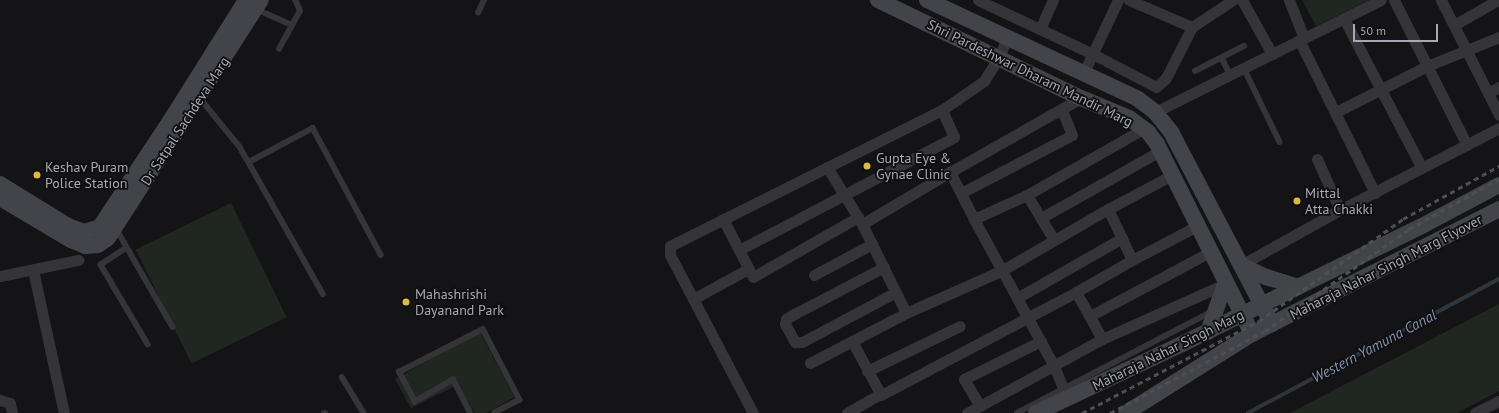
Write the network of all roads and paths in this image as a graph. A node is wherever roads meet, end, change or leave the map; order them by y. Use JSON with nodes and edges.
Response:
{"nodes":[{"id":1,"x":295,"y":0,"type":"edge"},
{"id":2,"x":484,"y":0,"type":"edge"},
{"id":3,"x":927,"y":0,"type":"edge"},
{"id":4,"x":978,"y":0,"type":"edge"},
{"id":5,"x":1053,"y":0,"type":"edge"},
{"id":6,"x":1118,"y":0,"type":"edge"},
{"id":7,"x":1129,"y":0,"type":"edge"},
{"id":8,"x":1233,"y":0,"type":"edge"},
{"id":9,"x":1242,"y":0,"type":"edge"},
{"id":10,"x":1289,"y":0,"type":"edge"},
{"id":11,"x":1381,"y":0,"type":"edge"},
{"id":12,"x":1394,"y":0,"type":"edge"},
{"id":13,"x":1442,"y":0,"type":"edge"},
{"id":14,"x":1492,"y":2,"type":"edge"},
{"id":15,"x":254,"y":3,"type":"edge"},
{"id":16,"x":893,"y":3,"type":"edge"},
{"id":17,"x":478,"y":13,"type":"dead end"},
{"id":18,"x":1344,"y":18,"type":"junction"},
{"id":19,"x":292,"y":25,"type":"junction"},
{"id":20,"x":1454,"y":25,"type":"junction"},
{"id":21,"x":1192,"y":27,"type":"junction"},
{"id":22,"x":1040,"y":29,"type":"junction"},
{"id":23,"x":1499,"y":37,"type":"edge"},
{"id":24,"x":1007,"y":38,"type":"junction"},
{"id":25,"x":1302,"y":39,"type":"junction"},
{"id":26,"x":1244,"y":46,"type":"dead end"},
{"id":27,"x":279,"y":49,"type":"dead end"},
{"id":28,"x":1468,"y":51,"type":"junction"},
{"id":29,"x":1093,"y":54,"type":"junction"},
{"id":30,"x":1272,"y":54,"type":"junction"},
{"id":31,"x":999,"y":57,"type":"junction"},
{"id":32,"x":1222,"y":58,"type":"junction"},
{"id":33,"x":1427,"y":66,"type":"junction"},
{"id":34,"x":1244,"y":68,"type":"junction"},
{"id":35,"x":1194,"y":71,"type":"dead end"},
{"id":36,"x":1083,"y":74,"type":"junction"},
{"id":37,"x":1230,"y":74,"type":"junction"},
{"id":38,"x":1499,"y":87,"type":"edge"},
{"id":39,"x":1379,"y":90,"type":"junction"},
{"id":40,"x":1488,"y":93,"type":"junction"},
{"id":41,"x":195,"y":95,"type":"junction"},
{"id":42,"x":1081,"y":98,"type":"junction"},
{"id":43,"x":942,"y":110,"type":"junction"},
{"id":44,"x":1062,"y":110,"type":"junction"},
{"id":45,"x":1155,"y":112,"type":"junction"},
{"id":46,"x":1336,"y":112,"type":"junction"},
{"id":47,"x":1499,"y":115,"type":"edge"},
{"id":48,"x":1499,"y":128,"type":"edge"},
{"id":49,"x":1143,"y":129,"type":"junction"},
{"id":50,"x":1280,"y":142,"type":"dead end"},
{"id":51,"x":1466,"y":145,"type":"junction"},
{"id":52,"x":1160,"y":151,"type":"junction"},
{"id":53,"x":1317,"y":159,"type":"dead end"},
{"id":54,"x":249,"y":162,"type":"junction"},
{"id":55,"x":827,"y":167,"type":"junction"},
{"id":56,"x":1422,"y":168,"type":"junction"},
{"id":57,"x":950,"y":172,"type":"junction"},
{"id":58,"x":1172,"y":175,"type":"junction"},
{"id":59,"x":0,"y":184,"type":"edge"},
{"id":60,"x":1499,"y":185,"type":"edge"},
{"id":61,"x":961,"y":193,"type":"junction"},
{"id":62,"x":1375,"y":193,"type":"junction"},
{"id":63,"x":844,"y":195,"type":"junction"},
{"id":64,"x":1027,"y":195,"type":"junction"},
{"id":65,"x":0,"y":198,"type":"edge"},
{"id":66,"x":1108,"y":209,"type":"junction"},
{"id":67,"x":1499,"y":209,"type":"edge"},
{"id":68,"x":1340,"y":210,"type":"junction"},
{"id":69,"x":1041,"y":218,"type":"junction"},
{"id":70,"x":723,"y":219,"type":"junction"},
{"id":71,"x":974,"y":219,"type":"junction"},
{"id":72,"x":860,"y":221,"type":"junction"},
{"id":73,"x":111,"y":223,"type":"junction"},
{"id":74,"x":1197,"y":226,"type":"junction"},
{"id":75,"x":1122,"y":238,"type":"junction"},
{"id":76,"x":1054,"y":240,"type":"junction"},
{"id":77,"x":872,"y":244,"type":"junction"},
{"id":78,"x":127,"y":248,"type":"junction"},
{"id":79,"x":739,"y":250,"type":"junction"},
{"id":80,"x":1210,"y":252,"type":"junction"},
{"id":81,"x":381,"y":255,"type":"dead end"},
{"id":82,"x":78,"y":260,"type":"dead end"},
{"id":83,"x":1132,"y":260,"type":"junction"},
{"id":84,"x":1241,"y":265,"type":"junction"},
{"id":85,"x":884,"y":267,"type":"junction"},
{"id":86,"x":33,"y":270,"type":"junction"},
{"id":87,"x":748,"y":270,"type":"junction"},
{"id":88,"x":1000,"y":270,"type":"junction"},
{"id":89,"x":814,"y":275,"type":"dead end"},
{"id":90,"x":0,"y":276,"type":"edge"},
{"id":91,"x":1225,"y":284,"type":"junction"},
{"id":92,"x":1299,"y":287,"type":"junction"},
{"id":93,"x":896,"y":292,"type":"junction"},
{"id":94,"x":1076,"y":292,"type":"junction"},
{"id":95,"x":323,"y":294,"type":"dead end"},
{"id":96,"x":1017,"y":298,"type":"junction"},
{"id":97,"x":693,"y":299,"type":"junction"},
{"id":98,"x":1262,"y":305,"type":"junction"},
{"id":99,"x":1217,"y":309,"type":"junction"},
{"id":100,"x":906,"y":313,"type":"junction"},
{"id":101,"x":1090,"y":316,"type":"junction"},
{"id":102,"x":1241,"y":316,"type":"junction"},
{"id":103,"x":1029,"y":317,"type":"junction"},
{"id":104,"x":1272,"y":324,"type":"junction"},
{"id":105,"x":960,"y":326,"type":"dead end"},
{"id":106,"x":173,"y":327,"type":"dead end"},
{"id":107,"x":1208,"y":332,"type":"junction"},
{"id":108,"x":1252,"y":334,"type":"junction"},
{"id":109,"x":1102,"y":339,"type":"junction"},
{"id":110,"x":852,"y":341,"type":"junction"},
{"id":111,"x":1041,"y":341,"type":"junction"},
{"id":112,"x":148,"y":344,"type":"dead end"},
{"id":113,"x":810,"y":363,"type":"dead end"},
{"id":114,"x":1054,"y":366,"type":"junction"},
{"id":115,"x":1121,"y":366,"type":"junction"},
{"id":116,"x":867,"y":372,"type":"junction"},
{"id":117,"x":342,"y":377,"type":"dead end"},
{"id":118,"x":1065,"y":393,"type":"junction"},
{"id":119,"x":880,"y":394,"type":"junction"},
{"id":120,"x":0,"y":400,"type":"edge"},
{"id":121,"x":1499,"y":401,"type":"edge"},
{"id":122,"x":980,"y":406,"type":"junction"},
{"id":123,"x":12,"y":413,"type":"edge"},
{"id":124,"x":64,"y":413,"type":"edge"},
{"id":125,"x":364,"y":413,"type":"edge"},
{"id":126,"x":470,"y":413,"type":"edge"},
{"id":127,"x":495,"y":413,"type":"edge"},
{"id":128,"x":753,"y":413,"type":"edge"},
{"id":129,"x":847,"y":413,"type":"edge"},
{"id":130,"x":967,"y":413,"type":"edge"},
{"id":131,"x":1017,"y":413,"type":"edge"},
{"id":132,"x":1036,"y":413,"type":"edge"},
{"id":133,"x":1126,"y":413,"type":"edge"},
{"id":134,"x":1476,"y":413,"type":"edge"}],
"edges":[{"from":1,"to":19,"type":"lane"},
{"from":2,"to":17,"type":"lane"},
{"from":3,"to":24,"type":"main road","name":"Shri Pardeshwar Dharam Mandir Marg"},
{"from":4,"to":22,"type":"street"},
{"from":5,"to":22,"type":"street"},
{"from":6,"to":29,"type":"street"},
{"from":7,"to":21,"type":"street"},
{"from":8,"to":21,"type":"street"},
{"from":9,"to":30,"type":"street"},
{"from":10,"to":25,"type":"street"},
{"from":11,"to":18,"type":"street"},
{"from":12,"to":33,"type":"street"},
{"from":13,"to":20,"type":"street"},
{"from":14,"to":20,"type":"street"},
{"from":15,"to":19,"type":"lane"},
{"from":15,"to":41,"type":"main road","name":"Dr Satpal Sachdeva Marg"},
{"from":16,"to":31,"type":"main road","name":"Shri Pardeshwar Dharam Mandir Marg"},
{"from":18,"to":25,"type":"street"},
{"from":18,"to":39,"type":"street"},
{"from":19,"to":27,"type":"lane"},
{"from":20,"to":28,"type":"street"},
{"from":21,"to":29,"type":"street"},
{"from":22,"to":29,"type":"street"},
{"from":23,"to":28,"type":"street"},
{"from":24,"to":31,"type":"street"},
{"from":24,"to":36,"type":"main road","name":"Shri Pardeshwar Dharam Mandir Marg"},
{"from":25,"to":30,"type":"street"},
{"from":25,"to":46,"type":"street"},
{"from":26,"to":32,"type":"lane"},
{"from":28,"to":33,"type":"street"},
{"from":28,"to":40,"type":"street"},
{"from":29,"to":36,"type":"street"},
{"from":30,"to":34,"type":"street"},
{"from":31,"to":42,"type":"main road","name":"Shri Pardeshwar Dharam Mandir Marg"},
{"from":31,"to":43,"type":"street"},
{"from":32,"to":35,"type":"lane"},
{"from":32,"to":37,"type":"lane"},
{"from":33,"to":39,"type":"street"},
{"from":33,"to":51,"type":"street"},
{"from":34,"to":37,"type":"street"},
{"from":34,"to":50,"type":"lane"},
{"from":36,"to":45,"type":"main road","name":"Shri Pardeshwar Dharam Mandir Marg"},
{"from":37,"to":45,"type":"street"},
{"from":38,"to":40,"type":"street"},
{"from":39,"to":46,"type":"street"},
{"from":39,"to":56,"type":"street"},
{"from":40,"to":47,"type":"street"},
{"from":41,"to":54,"type":"lane"},
{"from":41,"to":73,"type":"main road","name":"Dr Satpal Sachdeva Marg"},
{"from":42,"to":44,"type":"street"},
{"from":42,"to":49,"type":"main road","name":"Shri Pardeshwar Dharam Mandir Marg"},
{"from":43,"to":55,"type":"street"},
{"from":43,"to":63,"type":"street"},
{"from":44,"to":57,"type":"street"},
{"from":44,"to":61,"type":"street"},
{"from":45,"to":84,"type":"main road","name":"Shri Pardeshwar Dharam Mandir Marg"},
{"from":46,"to":62,"type":"street"},
{"from":48,"to":51,"type":"street"},
{"from":49,"to":52,"type":"main road","name":"Shri Pardeshwar Dharam Mandir Marg"},
{"from":49,"to":64,"type":"street"},
{"from":51,"to":56,"type":"street"},
{"from":52,"to":58,"type":"main road","name":"Shri Pardeshwar Dharam Mandir Marg"},
{"from":52,"to":69,"type":"street"},
{"from":53,"to":68,"type":"street"},
{"from":54,"to":81,"type":"lane"},
{"from":54,"to":95,"type":"lane"},
{"from":55,"to":63,"type":"street"},
{"from":55,"to":70,"type":"street"},
{"from":56,"to":62,"type":"street"},
{"from":57,"to":61,"type":"street"},
{"from":57,"to":72,"type":"street"},
{"from":58,"to":66,"type":"street"},
{"from":58,"to":74,"type":"main road","name":"Shri Pardeshwar Dharam Mandir Marg"},
{"from":59,"to":73,"type":"main road"},
{"from":60,"to":92,"type":"main road","name":"Maharaja Nahar Singh Marg Flyover"},
{"from":61,"to":71,"type":"street"},
{"from":62,"to":68,"type":"street"},
{"from":63,"to":72,"type":"street"},
{"from":63,"to":79,"type":"street"},
{"from":64,"to":69,"type":"street"},
{"from":64,"to":71,"type":"street"},
{"from":65,"to":73,"type":"main road","name":"Dr Satpal Sachdeva Marg"},
{"from":66,"to":75,"type":"street"},
{"from":66,"to":76,"type":"street"},
{"from":67,"to":104,"type":"main road","name":"Maharaja Nahar Singh Marg Flyover"},
{"from":68,"to":84,"type":"street"},
{"from":69,"to":76,"type":"street"},
{"from":70,"to":79,"type":"street"},
{"from":70,"to":97,"type":"street"},
{"from":71,"to":88,"type":"street"},
{"from":72,"to":77,"type":"street"},
{"from":72,"to":87,"type":"street"},
{"from":73,"to":78,"type":"lane"},
{"from":74,"to":80,"type":"main road","name":"Shri Pardeshwar Dharam Mandir Marg"},
{"from":74,"to":83,"type":"street"},
{"from":75,"to":83,"type":"street"},
{"from":75,"to":96,"type":"street"},
{"from":76,"to":88,"type":"street"},
{"from":77,"to":85,"type":"street"},
{"from":77,"to":89,"type":"street"},
{"from":78,"to":106,"type":"lane"},
{"from":78,"to":112,"type":"lane"},
{"from":79,"to":87,"type":"street"},
{"from":80,"to":91,"type":"main road","name":"Shri Pardeshwar Dharam Mandir Marg"},
{"from":80,"to":101,"type":"street"},
{"from":82,"to":86,"type":"street"},
{"from":83,"to":94,"type":"street"},
{"from":84,"to":92,"type":"main road"},
{"from":84,"to":98,"type":"main road","name":"Shri Pardeshwar Dharam Mandir Marg"},
{"from":85,"to":93,"type":"street"},
{"from":85,"to":93,"type":"street"},
{"from":86,"to":90,"type":"street"},
{"from":86,"to":124,"type":"street"},
{"from":87,"to":97,"type":"street"},
{"from":88,"to":96,"type":"street"},
{"from":88,"to":100,"type":"street"},
{"from":91,"to":99,"type":"main road"},
{"from":91,"to":102,"type":"main road","name":"Shri Pardeshwar Dharam Mandir Marg"},
{"from":91,"to":109,"type":"street"},
{"from":92,"to":98,"type":"main road","name":"Maharaja Nahar Singh Marg"},
{"from":93,"to":100,"type":"street"},
{"from":94,"to":101,"type":"street"},
{"from":94,"to":103,"type":"street"},
{"from":96,"to":103,"type":"street"},
{"from":97,"to":128,"type":"street"},
{"from":98,"to":102,"type":"main road","name":"Maharaja Nahar Singh Marg"},
{"from":98,"to":104,"type":"main road","name":"Shri Pardeshwar Dharam Mandir Marg"},
{"from":99,"to":107,"type":"main road"},
{"from":99,"to":115,"type":"lane"},
{"from":100,"to":110,"type":"street"},
{"from":101,"to":109,"type":"street"},
{"from":102,"to":107,"type":"main road","name":"Maharaja Nahar Singh Marg"},
{"from":102,"to":108,"type":"main road","name":"Shri Pardeshwar Dharam Mandir Marg"},
{"from":103,"to":111,"type":"street"},
{"from":103,"to":119,"type":"street"},
{"from":104,"to":108,"type":"main road","name":"Maharaja Nahar Singh Marg"},
{"from":105,"to":116,"type":"street"},
{"from":107,"to":115,"type":"main road","name":"Maharaja Nahar Singh Marg"},
{"from":108,"to":133,"type":"main road","name":"Maharaja Nahar Singh Marg"},
{"from":109,"to":114,"type":"street"},
{"from":110,"to":113,"type":"street"},
{"from":110,"to":116,"type":"street"},
{"from":111,"to":114,"type":"street"},
{"from":111,"to":122,"type":"street"},
{"from":114,"to":118,"type":"street"},
{"from":114,"to":122,"type":"street"},
{"from":115,"to":118,"type":"main road","name":"Maharaja Nahar Singh Marg"},
{"from":116,"to":119,"type":"street"},
{"from":117,"to":125,"type":"lane"},
{"from":118,"to":131,"type":"lane"},
{"from":118,"to":132,"type":"main road","name":"Maharaja Nahar Singh Marg"},
{"from":119,"to":129,"type":"street"},
{"from":120,"to":123,"type":"street"},
{"from":121,"to":134,"type":"street"},
{"from":122,"to":130,"type":"street"},
{"from":126,"to":127,"type":"lane"}]}
